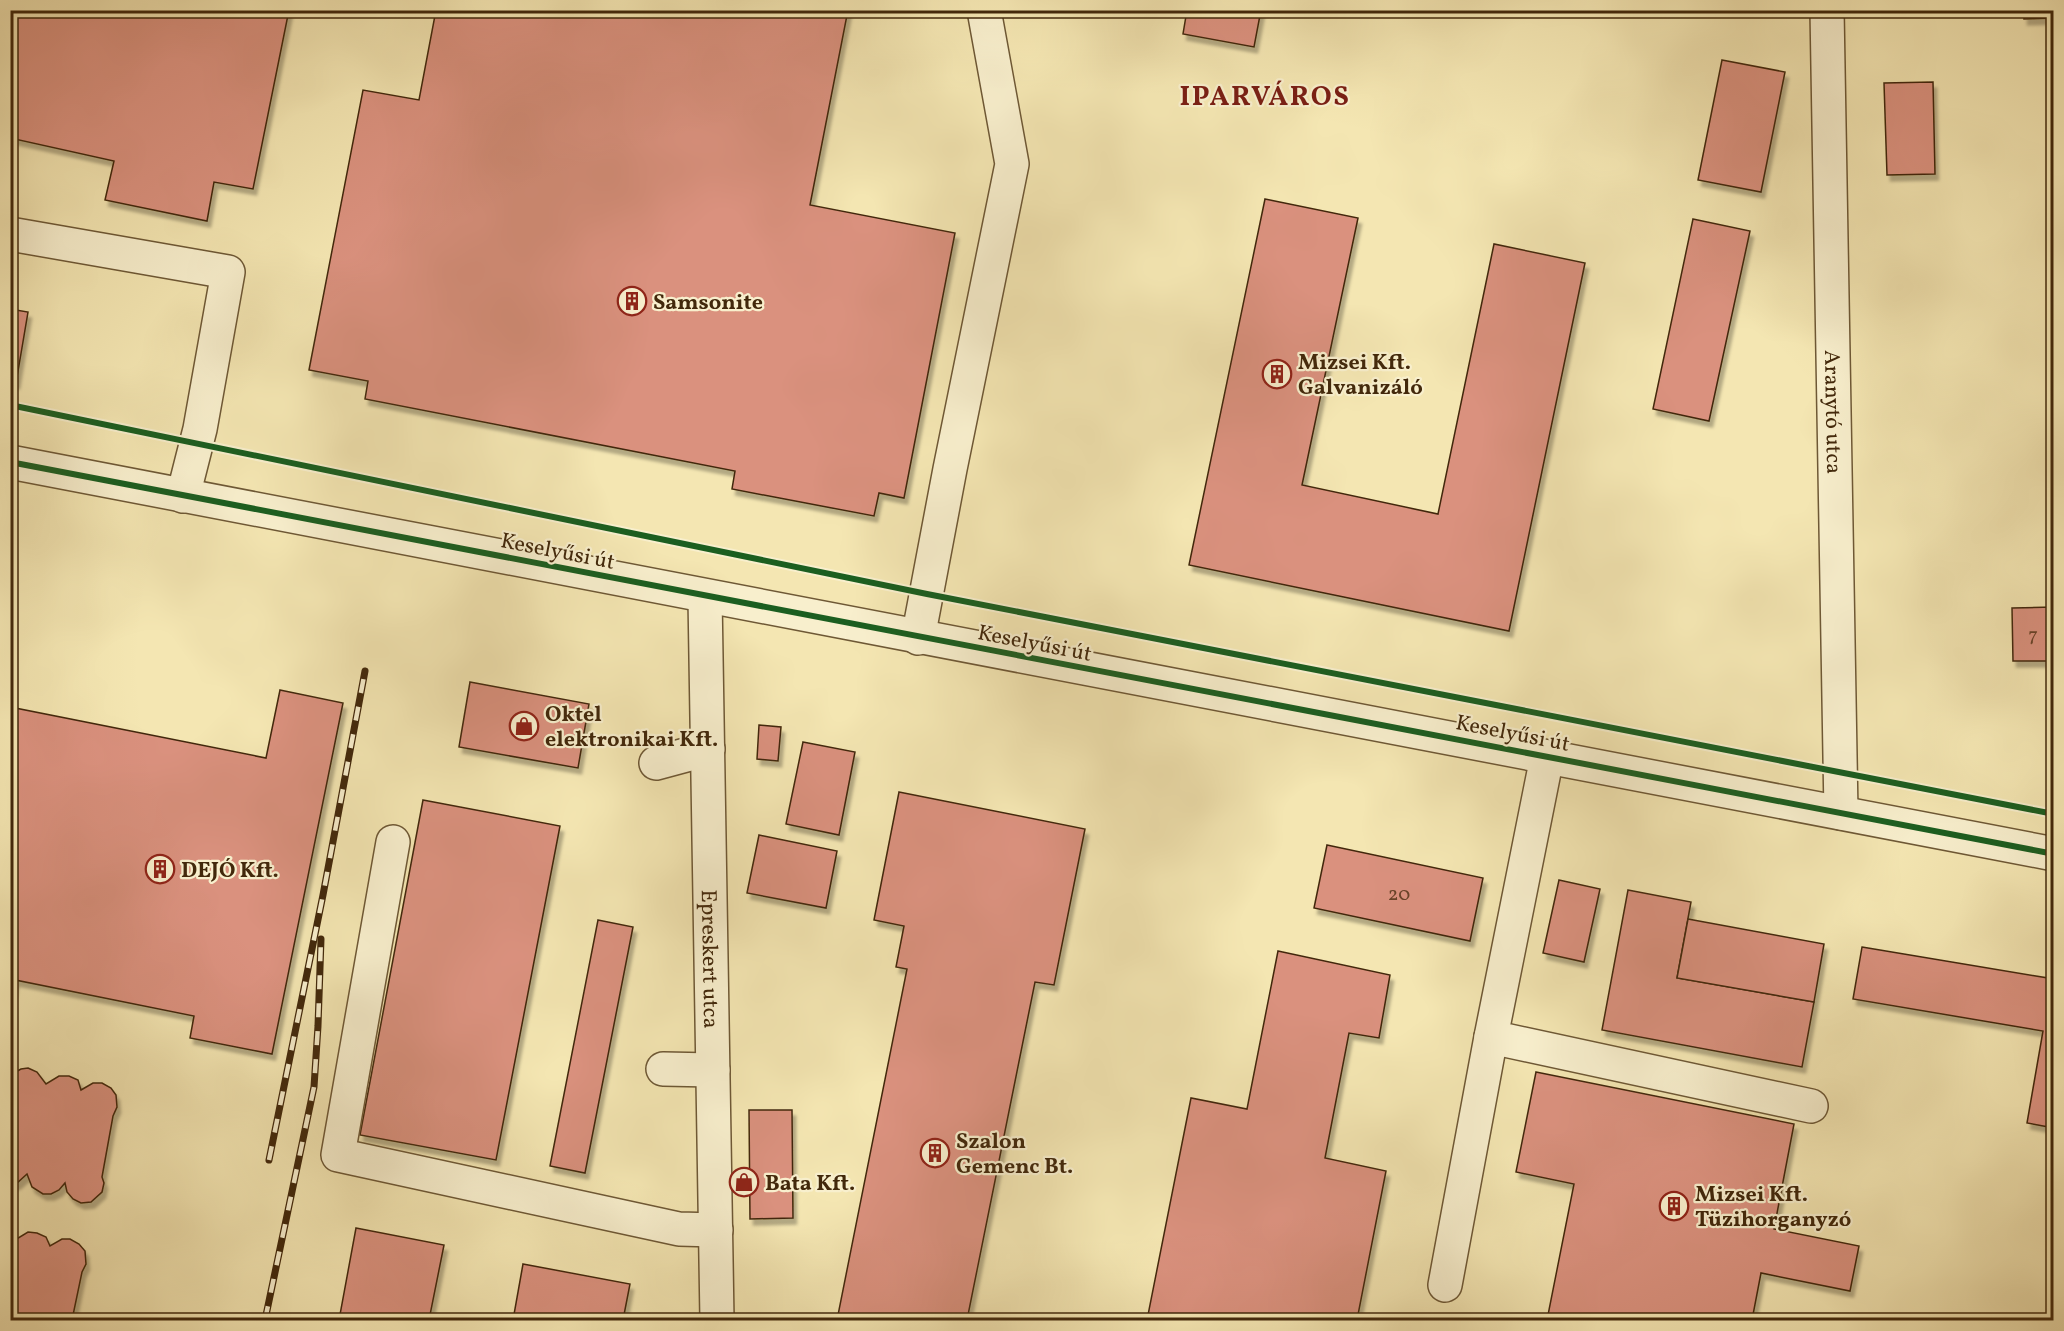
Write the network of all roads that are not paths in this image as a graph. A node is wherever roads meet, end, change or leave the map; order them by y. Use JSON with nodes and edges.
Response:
{"nodes":[{"id":1,"x":984,"y":10,"type":"edge"},
{"id":2,"x":1827,"y":10,"type":"edge"},
{"id":3,"x":10,"y":234,"type":"edge"},
{"id":4,"x":10,"y":462,"type":"edge"},
{"id":5,"x":183,"y":496,"type":"junction"},
{"id":6,"x":705,"y":597,"type":"junction"},
{"id":7,"x":918,"y":638,"type":"junction"},
{"id":8,"x":708,"y":749,"type":"junction"},
{"id":9,"x":1547,"y":757,"type":"junction"},
{"id":10,"x":656,"y":763,"type":"dead end"},
{"id":11,"x":1841,"y":813,"type":"junction"},
{"id":12,"x":393,"y":842,"type":"dead end"},
{"id":13,"x":2054,"y":854,"type":"edge"},
{"id":14,"x":1491,"y":1037,"type":"junction"},
{"id":15,"x":663,"y":1069,"type":"dead end"},
{"id":16,"x":713,"y":1070,"type":"junction"},
{"id":17,"x":1811,"y":1106,"type":"dead end"},
{"id":18,"x":716,"y":1230,"type":"junction"},
{"id":19,"x":1444,"y":1285,"type":"dead end"},
{"id":20,"x":717,"y":1320,"type":"edge"}],
"edges":[{"from":1,"to":7,"type":"street"},
{"from":2,"to":11,"type":"street","name":"Aranytó utca"},
{"from":3,"to":5,"type":"street"},
{"from":4,"to":5,"type":"street","name":"Keselyűsi út"},
{"from":5,"to":6,"type":"street","name":"Keselyűsi út"},
{"from":6,"to":7,"type":"street","name":"Keselyűsi út"},
{"from":6,"to":8,"type":"street","name":"Epreskert utca"},
{"from":7,"to":9,"type":"street","name":"Keselyűsi út"},
{"from":8,"to":10,"type":"street"},
{"from":8,"to":16,"type":"street","name":"Epreskert utca"},
{"from":9,"to":11,"type":"street","name":"Keselyűsi út"},
{"from":9,"to":14,"type":"street"},
{"from":11,"to":13,"type":"street","name":"Keselyűsi út"},
{"from":12,"to":18,"type":"street"},
{"from":14,"to":17,"type":"street"},
{"from":14,"to":19,"type":"street"},
{"from":15,"to":16,"type":"street"},
{"from":16,"to":18,"type":"street","name":"Epreskert utca"},
{"from":18,"to":20,"type":"street","name":"Epreskert utca"}]}
